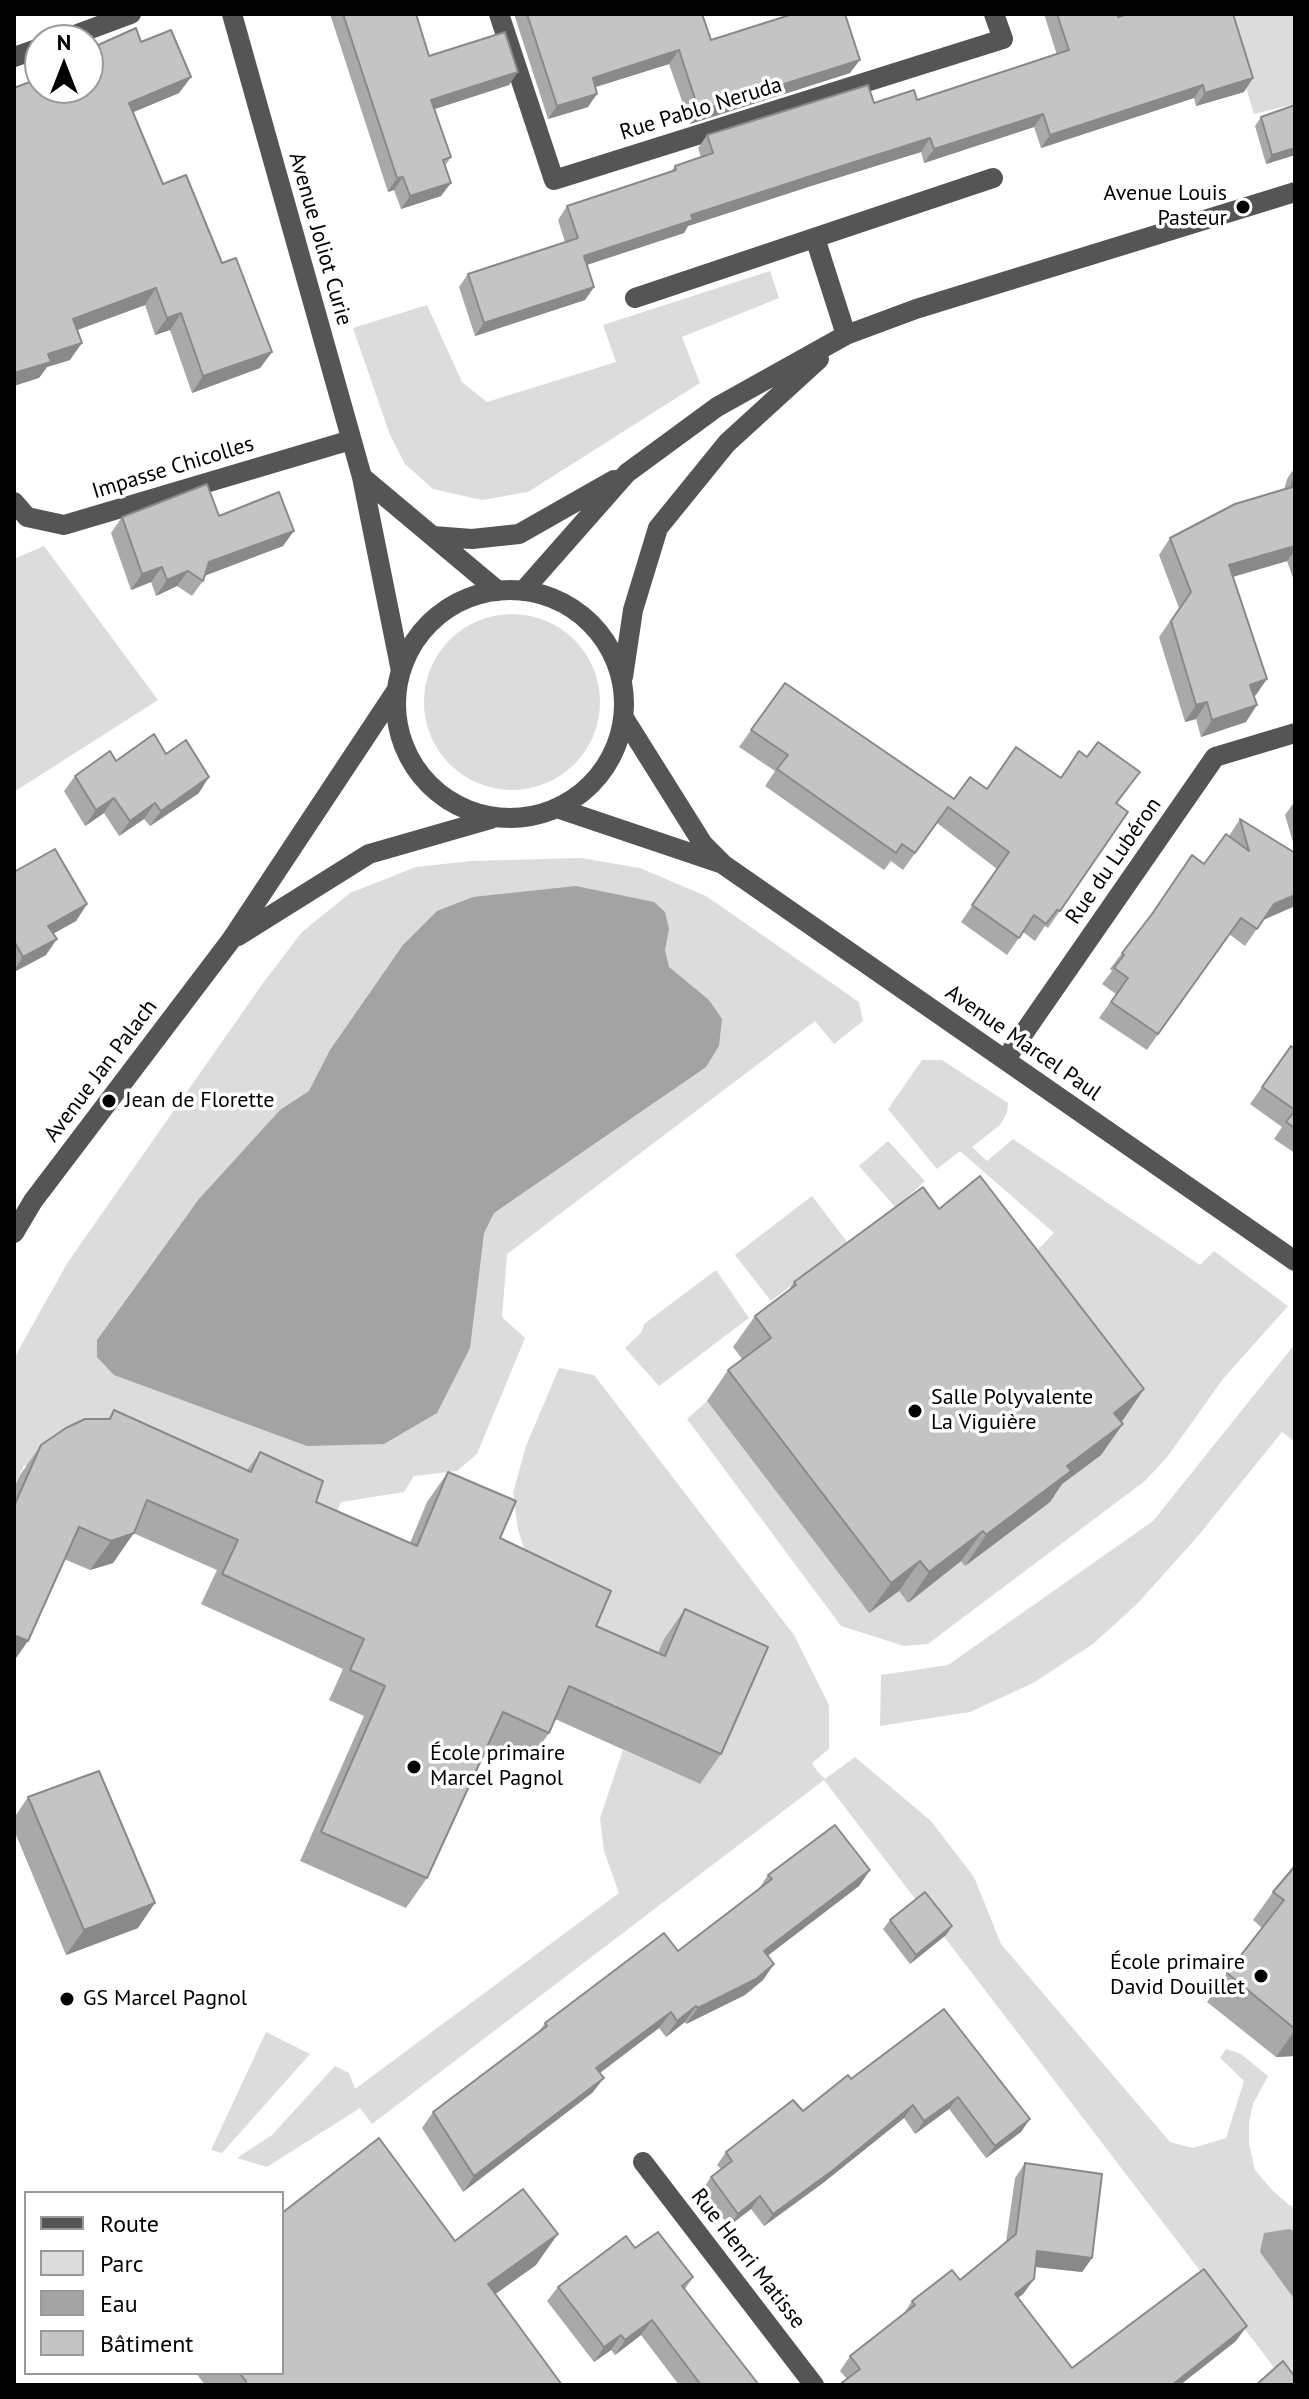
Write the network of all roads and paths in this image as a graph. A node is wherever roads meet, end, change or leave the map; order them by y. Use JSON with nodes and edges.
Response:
{"nodes":[{"id":1,"x":131,"y":14,"type":"edge"},
{"id":2,"x":232,"y":14,"type":"edge"},
{"id":3,"x":499,"y":14,"type":"edge"},
{"id":4,"x":994,"y":14,"type":"edge"},
{"id":5,"x":104,"y":24,"type":"edge"},
{"id":6,"x":993,"y":178,"type":"dead end"},
{"id":7,"x":1295,"y":192,"type":"edge"},
{"id":8,"x":815,"y":238,"type":"junction"},
{"id":9,"x":635,"y":298,"type":"dead end"},
{"id":10,"x":846,"y":335,"type":"junction"},
{"id":11,"x":351,"y":440,"type":"junction"},
{"id":12,"x":627,"y":473,"type":"junction"},
{"id":13,"x":362,"y":477,"type":"junction"},
{"id":14,"x":14,"y":502,"type":"edge"},
{"id":15,"x":433,"y":536,"type":"junction"},
{"id":16,"x":498,"y":591,"type":"junction"},
{"id":17,"x":523,"y":591,"type":"junction"},
{"id":18,"x":399,"y":681,"type":"junction"},
{"id":19,"x":622,"y":681,"type":"junction"},
{"id":20,"x":624,"y":718,"type":"junction"},
{"id":21,"x":1295,"y":733,"type":"edge"},
{"id":22,"x":557,"y":808,"type":"junction"},
{"id":23,"x":491,"y":819,"type":"junction"},
{"id":24,"x":724,"y":865,"type":"junction"},
{"id":25,"x":231,"y":940,"type":"junction"},
{"id":26,"x":1005,"y":1060,"type":"junction"},
{"id":27,"x":14,"y":1233,"type":"edge"},
{"id":28,"x":1295,"y":1261,"type":"edge"},
{"id":29,"x":643,"y":2162,"type":"dead end"},
{"id":30,"x":814,"y":2385,"type":"edge"}],
"edges":[{"from":1,"to":5,"type":"street"},
{"from":2,"to":11,"type":"street","name":"Avenue Joliot Curie"},
{"from":3,"to":4,"type":"street","name":"Rue Pablo Neruda"},
{"from":6,"to":8,"type":"street"},
{"from":7,"to":10,"type":"street"},
{"from":8,"to":9,"type":"street"},
{"from":8,"to":10,"type":"street"},
{"from":10,"to":12,"type":"street"},
{"from":10,"to":19,"type":"street"},
{"from":11,"to":13,"type":"street","name":"Avenue Joliot Curie"},
{"from":11,"to":14,"type":"street","name":"Impasse Chicolles"},
{"from":12,"to":15,"type":"street"},
{"from":12,"to":17,"type":"street"},
{"from":13,"to":15,"type":"street"},
{"from":13,"to":18,"type":"street","name":"Avenue Joliot Curie"},
{"from":15,"to":16,"type":"street"},
{"from":16,"to":17,"type":"street"},
{"from":16,"to":18,"type":"street"},
{"from":17,"to":19,"type":"street"},
{"from":18,"to":23,"type":"street"},
{"from":18,"to":25,"type":"street","name":"Avenue Jan Palach"},
{"from":19,"to":20,"type":"street"},
{"from":20,"to":22,"type":"street"},
{"from":20,"to":24,"type":"street","name":"Avenue Marcel Paul"},
{"from":21,"to":26,"type":"street","name":"Rue du Lubéron"},
{"from":22,"to":23,"type":"street"},
{"from":22,"to":24,"type":"street","name":"Avenue Marcel Paul"},
{"from":23,"to":25,"type":"street","name":"Avenue Jan Palach"},
{"from":24,"to":26,"type":"street","name":"Avenue Marcel Paul"},
{"from":25,"to":27,"type":"street","name":"Avenue Jan Palach"},
{"from":26,"to":28,"type":"street","name":"Avenue Marcel Paul"},
{"from":29,"to":30,"type":"street","name":"Rue Henri Matisse"}]}
